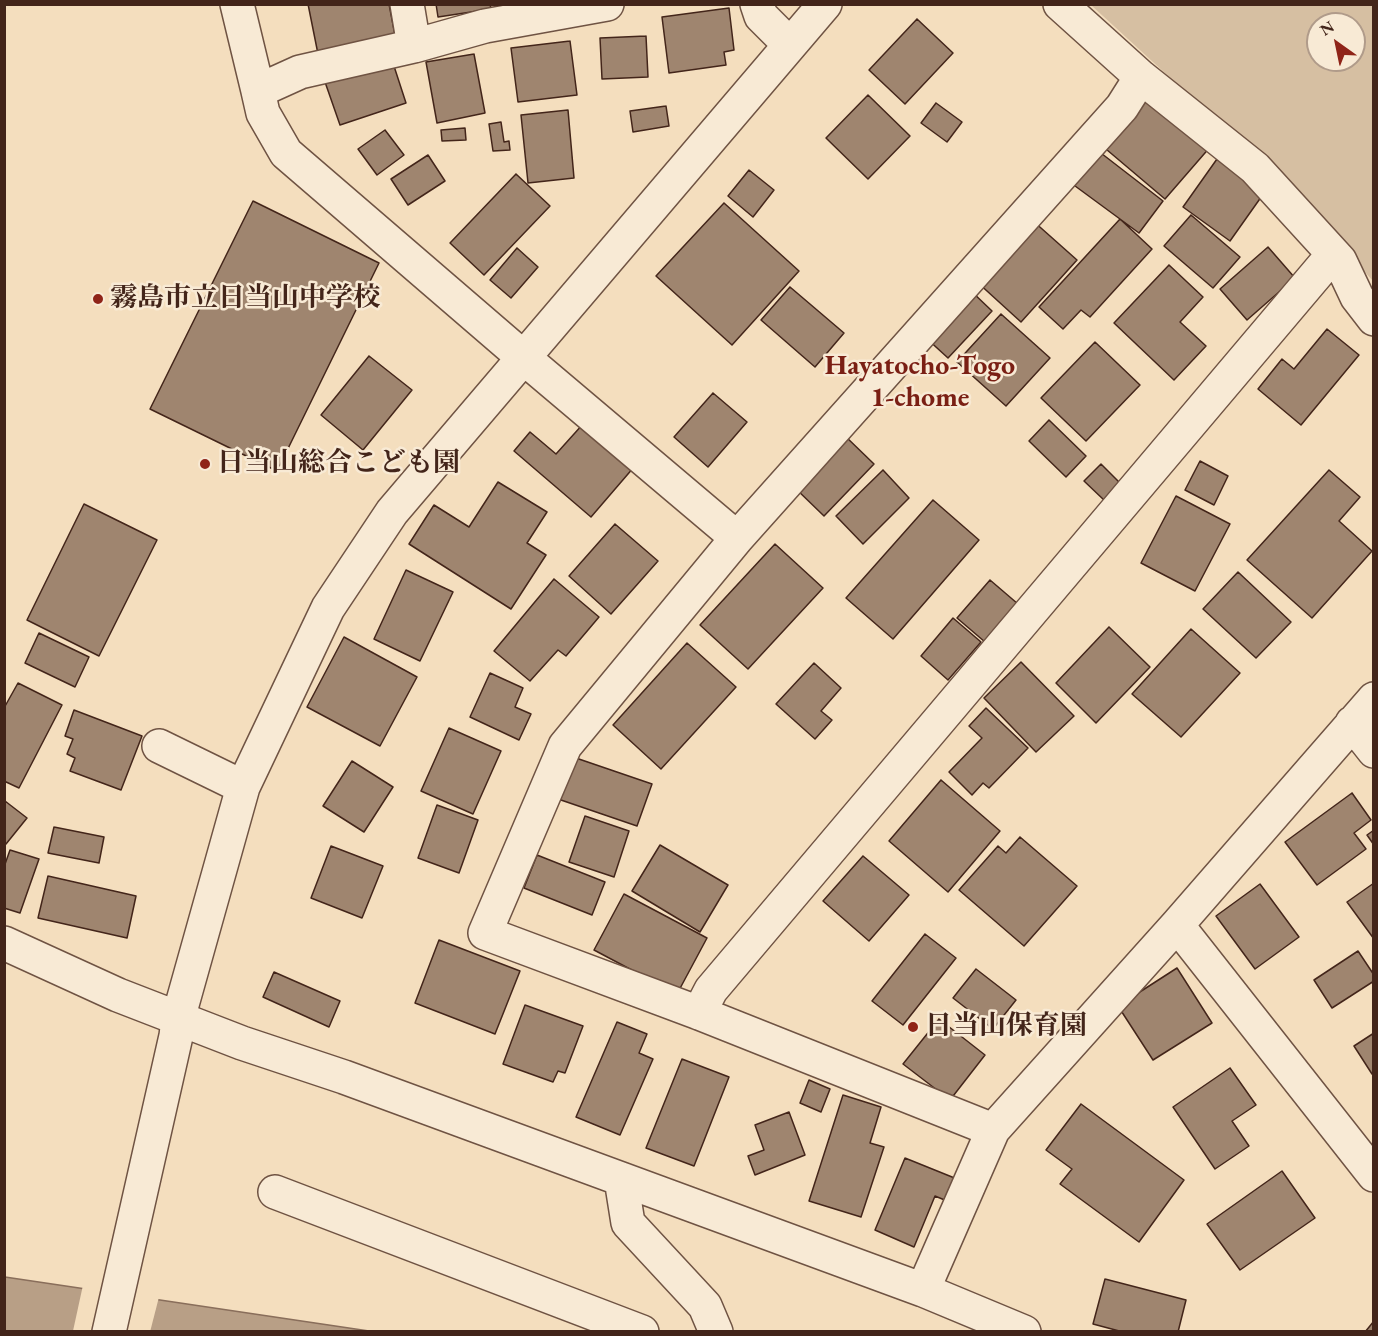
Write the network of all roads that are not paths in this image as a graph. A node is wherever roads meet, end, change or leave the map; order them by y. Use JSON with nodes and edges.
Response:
{"nodes":[{"id":1,"x":237,"y":4,"type":"edge"},
{"id":2,"x":407,"y":4,"type":"edge"},
{"id":3,"x":607,"y":4,"type":"edge"},
{"id":4,"x":757,"y":4,"type":"edge"},
{"id":5,"x":825,"y":4,"type":"edge"},
{"id":6,"x":1060,"y":4,"type":"edge"},
{"id":7,"x":789,"y":44,"type":"junction"},
{"id":8,"x":414,"y":46,"type":"junction"},
{"id":9,"x":1141,"y":77,"type":"junction"},
{"id":10,"x":258,"y":91,"type":"junction"},
{"id":11,"x":1340,"y":261,"type":"junction"},
{"id":12,"x":1368,"y":302,"type":"edge"},
{"id":13,"x":524,"y":358,"type":"junction"},
{"id":14,"x":737,"y":538,"type":"junction"},
{"id":15,"x":1374,"y":699,"type":"edge"},
{"id":16,"x":1352,"y":723,"type":"junction"},
{"id":17,"x":159,"y":746,"type":"dead end"},
{"id":18,"x":1374,"y":751,"type":"edge"},
{"id":19,"x":243,"y":787,"type":"junction"},
{"id":20,"x":1177,"y":925,"type":"junction"},
{"id":21,"x":4,"y":943,"type":"edge"},
{"id":22,"x":699,"y":1013,"type":"junction"},
{"id":23,"x":177,"y":1027,"type":"junction"},
{"id":24,"x":993,"y":1130,"type":"junction"},
{"id":25,"x":1374,"y":1175,"type":"edge"},
{"id":26,"x":621,"y":1179,"type":"junction"},
{"id":27,"x":275,"y":1192,"type":"dead end"},
{"id":28,"x":923,"y":1290,"type":"junction"},
{"id":29,"x":109,"y":1332,"type":"edge"},
{"id":30,"x":642,"y":1332,"type":"edge"},
{"id":31,"x":716,"y":1332,"type":"edge"},
{"id":32,"x":1024,"y":1332,"type":"edge"}],
"edges":[{"from":1,"to":10,"type":"street"},
{"from":2,"to":8,"type":"street"},
{"from":3,"to":8,"type":"street"},
{"from":4,"to":7,"type":"street"},
{"from":5,"to":7,"type":"street"},
{"from":6,"to":9,"type":"street"},
{"from":7,"to":13,"type":"street"},
{"from":8,"to":10,"type":"street"},
{"from":9,"to":11,"type":"street"},
{"from":9,"to":14,"type":"street"},
{"from":10,"to":13,"type":"street"},
{"from":11,"to":12,"type":"street"},
{"from":11,"to":22,"type":"street"},
{"from":13,"to":14,"type":"street"},
{"from":13,"to":19,"type":"street"},
{"from":14,"to":22,"type":"street"},
{"from":15,"to":16,"type":"street"},
{"from":16,"to":18,"type":"street"},
{"from":16,"to":20,"type":"street"},
{"from":17,"to":19,"type":"street"},
{"from":19,"to":23,"type":"street"},
{"from":20,"to":24,"type":"street"},
{"from":20,"to":25,"type":"street"},
{"from":21,"to":23,"type":"street"},
{"from":22,"to":24,"type":"street"},
{"from":23,"to":26,"type":"street"},
{"from":23,"to":29,"type":"street"},
{"from":24,"to":28,"type":"street"},
{"from":26,"to":28,"type":"street"},
{"from":26,"to":31,"type":"street"},
{"from":27,"to":30,"type":"street"},
{"from":28,"to":32,"type":"street"}]}
